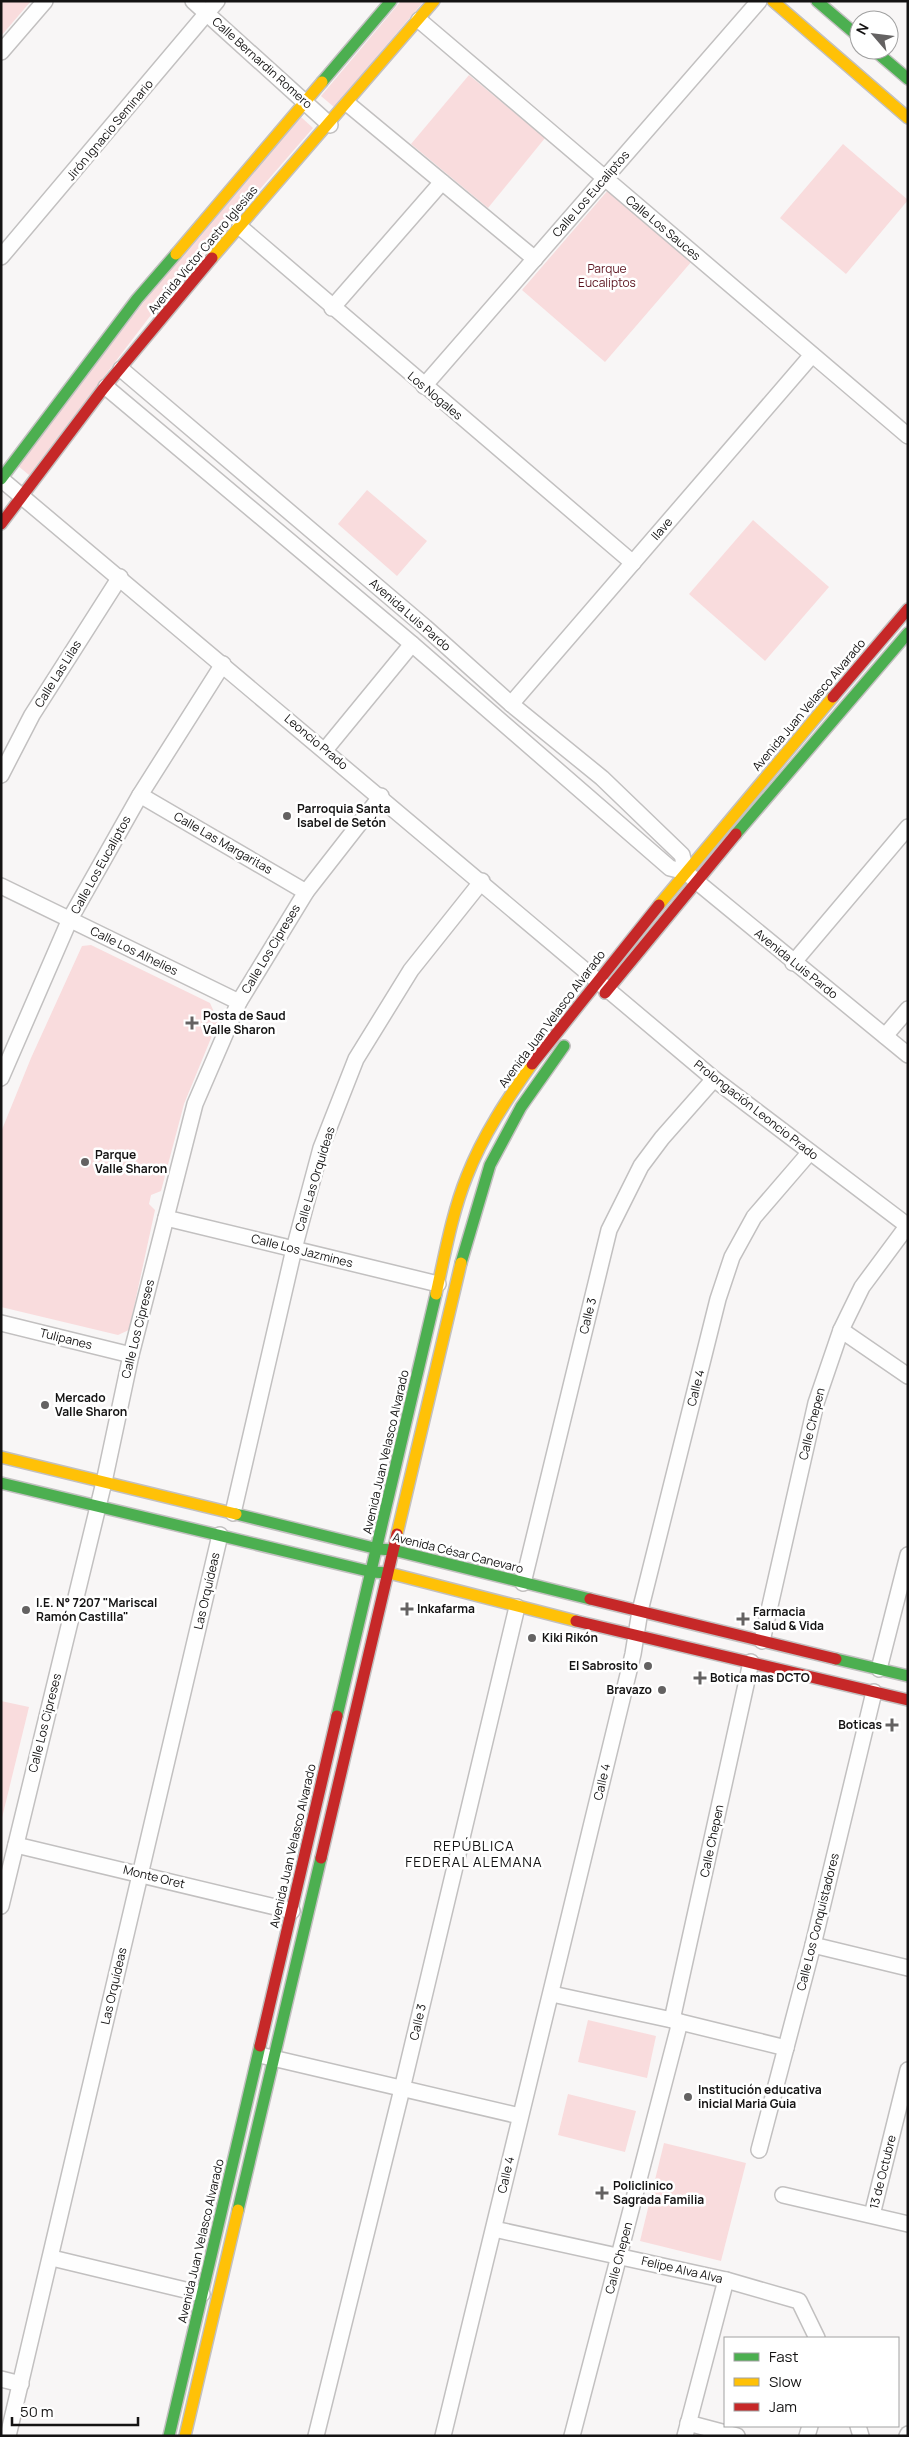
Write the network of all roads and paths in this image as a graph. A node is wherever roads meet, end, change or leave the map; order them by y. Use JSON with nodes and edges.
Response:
{"nodes":[{"id":1,"x":45,"y":1,"type":"edge"},
{"id":2,"x":193,"y":1,"type":"edge"},
{"id":3,"x":391,"y":1,"type":"edge"},
{"id":4,"x":434,"y":1,"type":"edge"},
{"id":5,"x":759,"y":1,"type":"edge"},
{"id":6,"x":773,"y":1,"type":"edge"},
{"id":7,"x":817,"y":1,"type":"edge"},
{"id":8,"x":212,"y":7,"type":"edge"},
{"id":9,"x":419,"y":20,"type":"junction"},
{"id":10,"x":849,"y":28,"type":"edge"},
{"id":11,"x":1,"y":52,"type":"edge"},
{"id":12,"x":886,"y":60,"type":"edge"},
{"id":13,"x":908,"y":79,"type":"edge"},
{"id":14,"x":304,"y":102,"type":"junction"},
{"id":15,"x":348,"y":104,"type":"junction"},
{"id":16,"x":908,"y":118,"type":"edge"},
{"id":17,"x":330,"y":125,"type":"junction"},
{"id":18,"x":604,"y":179,"type":"junction"},
{"id":19,"x":442,"y":182,"type":"junction"},
{"id":20,"x":240,"y":227,"type":"junction"},
{"id":21,"x":1,"y":258,"type":"edge"},
{"id":22,"x":535,"y":259,"type":"junction"},
{"id":23,"x":332,"y":308,"type":"junction"},
{"id":24,"x":812,"y":355,"type":"junction"},
{"id":25,"x":121,"y":369,"type":"junction"},
{"id":26,"x":424,"y":386,"type":"junction"},
{"id":27,"x":106,"y":387,"type":"junction"},
{"id":28,"x":908,"y":436,"type":"edge"},
{"id":29,"x":1,"y":479,"type":"edge"},
{"id":30,"x":22,"y":495,"type":"junction"},
{"id":31,"x":1,"y":524,"type":"edge"},
{"id":32,"x":633,"y":563,"type":"junction"},
{"id":33,"x":120,"y":577,"type":"junction"},
{"id":34,"x":908,"y":610,"type":"edge"},
{"id":35,"x":908,"y":633,"type":"edge"},
{"id":36,"x":412,"y":644,"type":"junction"},
{"id":37,"x":223,"y":664,"type":"junction"},
{"id":38,"x":511,"y":704,"type":"junction"},
{"id":39,"x":325,"y":750,"type":"junction"},
{"id":40,"x":1,"y":775,"type":"edge"},
{"id":41,"x":140,"y":794,"type":"junction"},
{"id":42,"x":381,"y":796,"type":"junction"},
{"id":43,"x":908,"y":827,"type":"edge"},
{"id":44,"x":691,"y":876,"type":"junction"},
{"id":45,"x":482,"y":881,"type":"junction"},
{"id":46,"x":1,"y":886,"type":"edge"},
{"id":47,"x":306,"y":892,"type":"junction"},
{"id":48,"x":70,"y":920,"type":"junction"},
{"id":49,"x":793,"y":963,"type":"junction"},
{"id":50,"x":603,"y":985,"type":"junction"},
{"id":51,"x":239,"y":1002,"type":"junction"},
{"id":52,"x":597,"y":1004,"type":"dead end"},
{"id":53,"x":908,"y":1009,"type":"edge"},
{"id":54,"x":885,"y":1036,"type":"junction"},
{"id":55,"x":569,"y":1040,"type":"dead end"},
{"id":56,"x":908,"y":1055,"type":"edge"},
{"id":57,"x":1,"y":1078,"type":"edge"},
{"id":58,"x":714,"y":1079,"type":"junction"},
{"id":59,"x":810,"y":1152,"type":"junction"},
{"id":60,"x":166,"y":1218,"type":"junction"},
{"id":61,"x":908,"y":1226,"type":"edge"},
{"id":62,"x":294,"y":1249,"type":"junction"},
{"id":63,"x":438,"y":1284,"type":"junction"},
{"id":64,"x":1,"y":1323,"type":"edge"},
{"id":65,"x":841,"y":1330,"type":"junction"},
{"id":66,"x":131,"y":1354,"type":"junction"},
{"id":67,"x":908,"y":1376,"type":"edge"},
{"id":68,"x":1,"y":1457,"type":"edge"},
{"id":69,"x":104,"y":1482,"type":"junction"},
{"id":70,"x":1,"y":1483,"type":"edge"},
{"id":71,"x":98,"y":1506,"type":"junction"},
{"id":72,"x":233,"y":1513,"type":"junction"},
{"id":73,"x":220,"y":1536,"type":"junction"},
{"id":74,"x":378,"y":1549,"type":"junction"},
{"id":75,"x":393,"y":1550,"type":"junction"},
{"id":76,"x":908,"y":1555,"type":"edge"},
{"id":77,"x":372,"y":1572,"type":"junction"},
{"id":78,"x":388,"y":1573,"type":"junction"},
{"id":79,"x":523,"y":1583,"type":"junction"},
{"id":80,"x":517,"y":1607,"type":"junction"},
{"id":81,"x":640,"y":1611,"type":"junction"},
{"id":82,"x":637,"y":1635,"type":"junction"},
{"id":83,"x":762,"y":1641,"type":"junction"},
{"id":84,"x":751,"y":1662,"type":"junction"},
{"id":85,"x":880,"y":1669,"type":"junction"},
{"id":86,"x":908,"y":1676,"type":"edge"},
{"id":87,"x":874,"y":1692,"type":"junction"},
{"id":88,"x":908,"y":1700,"type":"edge"},
{"id":89,"x":16,"y":1845,"type":"junction"},
{"id":90,"x":140,"y":1874,"type":"junction"},
{"id":91,"x":1,"y":1906,"type":"edge"},
{"id":92,"x":292,"y":1910,"type":"junction"},
{"id":93,"x":813,"y":1945,"type":"junction"},
{"id":94,"x":908,"y":1968,"type":"edge"},
{"id":95,"x":552,"y":1994,"type":"junction"},
{"id":96,"x":676,"y":2021,"type":"junction"},
{"id":97,"x":786,"y":2048,"type":"junction"},
{"id":98,"x":265,"y":2056,"type":"junction"},
{"id":99,"x":908,"y":2070,"type":"edge"},
{"id":100,"x":402,"y":2089,"type":"junction"},
{"id":101,"x":520,"y":2116,"type":"junction"},
{"id":102,"x":759,"y":2150,"type":"dead end"},
{"id":103,"x":783,"y":2194,"type":"dead end"},
{"id":104,"x":872,"y":2216,"type":"junction"},
{"id":105,"x":908,"y":2224,"type":"edge"},
{"id":106,"x":494,"y":2229,"type":"junction"},
{"id":107,"x":619,"y":2256,"type":"junction"},
{"id":108,"x":52,"y":2258,"type":"junction"},
{"id":109,"x":726,"y":2280,"type":"junction"},
{"id":110,"x":202,"y":2294,"type":"junction"},
{"id":111,"x":817,"y":2337,"type":"edge"},
{"id":112,"x":1,"y":2379,"type":"edge"},
{"id":113,"x":20,"y":2384,"type":"junction"},
{"id":114,"x":687,"y":2430,"type":"edge"},
{"id":115,"x":8,"y":2436,"type":"edge"},
{"id":116,"x":169,"y":2436,"type":"edge"},
{"id":117,"x":185,"y":2436,"type":"edge"},
{"id":118,"x":316,"y":2436,"type":"edge"},
{"id":119,"x":443,"y":2436,"type":"edge"},
{"id":120,"x":572,"y":2436,"type":"edge"},
{"id":121,"x":737,"y":2436,"type":"edge"}],
"edges":[{"from":1,"to":11,"type":"street"},
{"from":2,"to":8,"type":"street","name":"Calle Bernardin Romero"},
{"from":3,"to":14,"type":"street","name":"Avenida Victor Castro Iglesias"},
{"from":4,"to":9,"type":"street","name":"Avenida Victor Castro Iglesias"},
{"from":5,"to":18,"type":"street","name":"Calle Los Eucaliptos"},
{"from":6,"to":16,"type":"street"},
{"from":7,"to":10,"type":"street"},
{"from":8,"to":14,"type":"street","name":"Calle Bernardin Romero"},
{"from":8,"to":21,"type":"street","name":"Jirón Ignacio Seminario"},
{"from":9,"to":15,"type":"street","name":"Avenida Victor Castro Iglesias"},
{"from":9,"to":18,"type":"street","name":"Calle Los Sauces"},
{"from":12,"to":13,"type":"street"},
{"from":14,"to":17,"type":"street","name":"Calle Bernardin Romero"},
{"from":14,"to":29,"type":"street","name":"Avenida Victor Castro Iglesias"},
{"from":15,"to":17,"type":"street","name":"Avenida Victor Castro Iglesias"},
{"from":15,"to":19,"type":"street"},
{"from":17,"to":20,"type":"street","name":"Avenida Victor Castro Iglesias"},
{"from":18,"to":22,"type":"street","name":"Calle Los Eucaliptos"},
{"from":18,"to":24,"type":"street","name":"Calle Los Sauces"},
{"from":19,"to":22,"type":"street"},
{"from":19,"to":23,"type":"street"},
{"from":20,"to":23,"type":"street","name":"Los Nogales"},
{"from":20,"to":25,"type":"street","name":"Avenida Victor Castro Iglesias"},
{"from":22,"to":26,"type":"street","name":"Calle Los Eucaliptos"},
{"from":23,"to":26,"type":"street","name":"Los Nogales"},
{"from":24,"to":28,"type":"street","name":"Calle Los Sauces"},
{"from":24,"to":32,"type":"street","name":"Ilave"},
{"from":25,"to":27,"type":"street","name":"Avenida Victor Castro Iglesias"},
{"from":25,"to":38,"type":"street","name":"Avenida Luis Pardo"},
{"from":26,"to":32,"type":"street","name":"Los Nogales"},
{"from":27,"to":30,"type":"street","name":"Avenida Victor Castro Iglesias"},
{"from":27,"to":36,"type":"street","name":"Avenida Luis Pardo"},
{"from":29,"to":30,"type":"street","name":"Leoncio Prado"},
{"from":30,"to":31,"type":"street","name":"Avenida Victor Castro Iglesias"},
{"from":30,"to":33,"type":"street","name":"Leoncio Prado"},
{"from":32,"to":38,"type":"street","name":"Ilave"},
{"from":33,"to":37,"type":"street","name":"Leoncio Prado"},
{"from":33,"to":40,"type":"street","name":"Calle Las Lilas"},
{"from":34,"to":44,"type":"street","name":"Avenida Juan Velasco Alvarado"},
{"from":35,"to":44,"type":"street","name":"Avenida Juan Velasco Alvarado"},
{"from":36,"to":39,"type":"street"},
{"from":36,"to":44,"type":"street","name":"Avenida Luis Pardo"},
{"from":37,"to":39,"type":"street","name":"Leoncio Prado"},
{"from":37,"to":41,"type":"street","name":"Calle Los Eucaliptos"},
{"from":38,"to":44,"type":"street","name":"Avenida Luis Pardo"},
{"from":39,"to":42,"type":"street","name":"Leoncio Prado"},
{"from":41,"to":47,"type":"street","name":"Calle Las Margaritas"},
{"from":41,"to":48,"type":"street","name":"Calle Los Eucaliptos"},
{"from":42,"to":45,"type":"street","name":"Leoncio Prado"},
{"from":42,"to":47,"type":"street","name":"Calle Los Cipreses"},
{"from":43,"to":49,"type":"street"},
{"from":44,"to":49,"type":"street","name":"Avenida Luis Pardo"},
{"from":44,"to":50,"type":"street","name":"Avenida Juan Velasco Alvarado"},
{"from":45,"to":50,"type":"street","name":"Leoncio Prado"},
{"from":45,"to":62,"type":"street","name":"Calle Las Orquídeas"},
{"from":46,"to":48,"type":"street","name":"Calle Los Alhelies"},
{"from":47,"to":51,"type":"street","name":"Calle Los Cipreses"},
{"from":48,"to":51,"type":"street","name":"Calle Los Alhelies"},
{"from":48,"to":57,"type":"street","name":"Calle Los Eucaliptos"},
{"from":49,"to":54,"type":"street","name":"Avenida Luis Pardo"},
{"from":50,"to":52,"type":"street","name":"Avenida Juan Velasco Alvarado"},
{"from":50,"to":58,"type":"street","name":"Prolongación Leoncio Prado"},
{"from":50,"to":63,"type":"street","name":"Avenida Juan Velasco Alvarado"},
{"from":51,"to":60,"type":"street","name":"Calle Los Cipreses"},
{"from":53,"to":54,"type":"street"},
{"from":54,"to":56,"type":"street","name":"Avenida Luis Pardo"},
{"from":55,"to":75,"type":"street","name":"Avenida Juan Velasco Alvarado"},
{"from":58,"to":59,"type":"street","name":"Prolongación Leoncio Prado"},
{"from":58,"to":79,"type":"street","name":"Calle 3"},
{"from":59,"to":61,"type":"street","name":"Prolongación Leoncio Prado"},
{"from":59,"to":81,"type":"street","name":"Calle 4"},
{"from":60,"to":62,"type":"street","name":"Calle Los Jazmines"},
{"from":60,"to":66,"type":"street","name":"Calle Los Cipreses"},
{"from":61,"to":65,"type":"street","name":"Calle Chepen"},
{"from":62,"to":63,"type":"street","name":"Calle Los Jazmines"},
{"from":62,"to":72,"type":"street","name":"Calle Las Orquídeas"},
{"from":63,"to":74,"type":"street","name":"Avenida Juan Velasco Alvarado"},
{"from":64,"to":66,"type":"street","name":"Tulipanes"},
{"from":65,"to":67,"type":"street"},
{"from":65,"to":83,"type":"street","name":"Calle Chepen"},
{"from":66,"to":69,"type":"street","name":"Calle Los Cipreses"},
{"from":68,"to":69,"type":"street","name":"Avenida César Canevaro"},
{"from":69,"to":71,"type":"street","name":"Calle Los Cipreses"},
{"from":69,"to":72,"type":"street","name":"Avenida César Canevaro"},
{"from":70,"to":71,"type":"street"},
{"from":71,"to":73,"type":"street"},
{"from":71,"to":89,"type":"street","name":"Calle Los Cipreses"},
{"from":72,"to":74,"type":"street","name":"Avenida César Canevaro"},
{"from":73,"to":77,"type":"street"},
{"from":73,"to":90,"type":"street","name":"Las Orquídeas"},
{"from":74,"to":75,"type":"street","name":"Avenida César Canevaro"},
{"from":74,"to":77,"type":"street","name":"Avenida Juan Velasco Alvarado"},
{"from":75,"to":78,"type":"street","name":"Avenida Juan Velasco Alvarado"},
{"from":75,"to":79,"type":"street","name":"Avenida César Canevaro"},
{"from":76,"to":85,"type":"street"},
{"from":77,"to":78,"type":"street"},
{"from":77,"to":92,"type":"street","name":"Avenida Juan Velasco Alvarado"},
{"from":78,"to":80,"type":"street"},
{"from":78,"to":98,"type":"street","name":"Avenida Juan Velasco Alvarado"},
{"from":79,"to":81,"type":"street","name":"Avenida César Canevaro"},
{"from":80,"to":82,"type":"street"},
{"from":80,"to":100,"type":"street","name":"Calle 3"},
{"from":81,"to":82,"type":"street","name":"Calle 4"},
{"from":81,"to":83,"type":"street","name":"Avenida César Canevaro"},
{"from":82,"to":84,"type":"street"},
{"from":82,"to":95,"type":"street","name":"Calle 4"},
{"from":83,"to":85,"type":"street","name":"Avenida César Canevaro"},
{"from":84,"to":87,"type":"street"},
{"from":84,"to":96,"type":"street","name":"Calle Chepen"},
{"from":85,"to":86,"type":"street","name":"Avenida César Canevaro"},
{"from":87,"to":88,"type":"street"},
{"from":87,"to":93,"type":"street","name":"Calle Los Conquistadores"},
{"from":89,"to":90,"type":"street","name":"Monte Oret"},
{"from":89,"to":91,"type":"street","name":"Calle Los Cipreses"},
{"from":90,"to":92,"type":"street","name":"Monte Oret"},
{"from":90,"to":108,"type":"street","name":"Las Orquídeas"},
{"from":92,"to":98,"type":"street","name":"Avenida Juan Velasco Alvarado"},
{"from":93,"to":94,"type":"street"},
{"from":93,"to":97,"type":"street","name":"Calle Los Conquistadores"},
{"from":95,"to":96,"type":"street"},
{"from":95,"to":101,"type":"street","name":"Calle 4"},
{"from":96,"to":97,"type":"street"},
{"from":96,"to":107,"type":"street","name":"Calle Chepen"},
{"from":97,"to":102,"type":"street","name":"Calle Los Conquistadores"},
{"from":98,"to":100,"type":"street"},
{"from":98,"to":110,"type":"street","name":"Avenida Juan Velasco Alvarado"},
{"from":98,"to":117,"type":"street","name":"Avenida Juan Velasco Alvarado"},
{"from":99,"to":104,"type":"street","name":"13 de Octubre"},
{"from":100,"to":101,"type":"street"},
{"from":100,"to":118,"type":"street","name":"Calle 3"},
{"from":101,"to":106,"type":"street","name":"Calle 4"},
{"from":103,"to":104,"type":"street"},
{"from":104,"to":105,"type":"street"},
{"from":106,"to":107,"type":"street","name":"Felipe Alva Alva"},
{"from":106,"to":119,"type":"street","name":"Calle 4"},
{"from":107,"to":109,"type":"street","name":"Felipe Alva Alva"},
{"from":107,"to":120,"type":"street","name":"Calle Chepen"},
{"from":108,"to":110,"type":"street"},
{"from":108,"to":113,"type":"street","name":"Las Orquídeas"},
{"from":109,"to":111,"type":"street","name":"Felipe Alva Alva"},
{"from":109,"to":114,"type":"street"},
{"from":110,"to":116,"type":"street","name":"Avenida Juan Velasco Alvarado"},
{"from":112,"to":113,"type":"street"},
{"from":113,"to":115,"type":"street","name":"Las Orquídeas"},
{"from":114,"to":121,"type":"street"}]}
